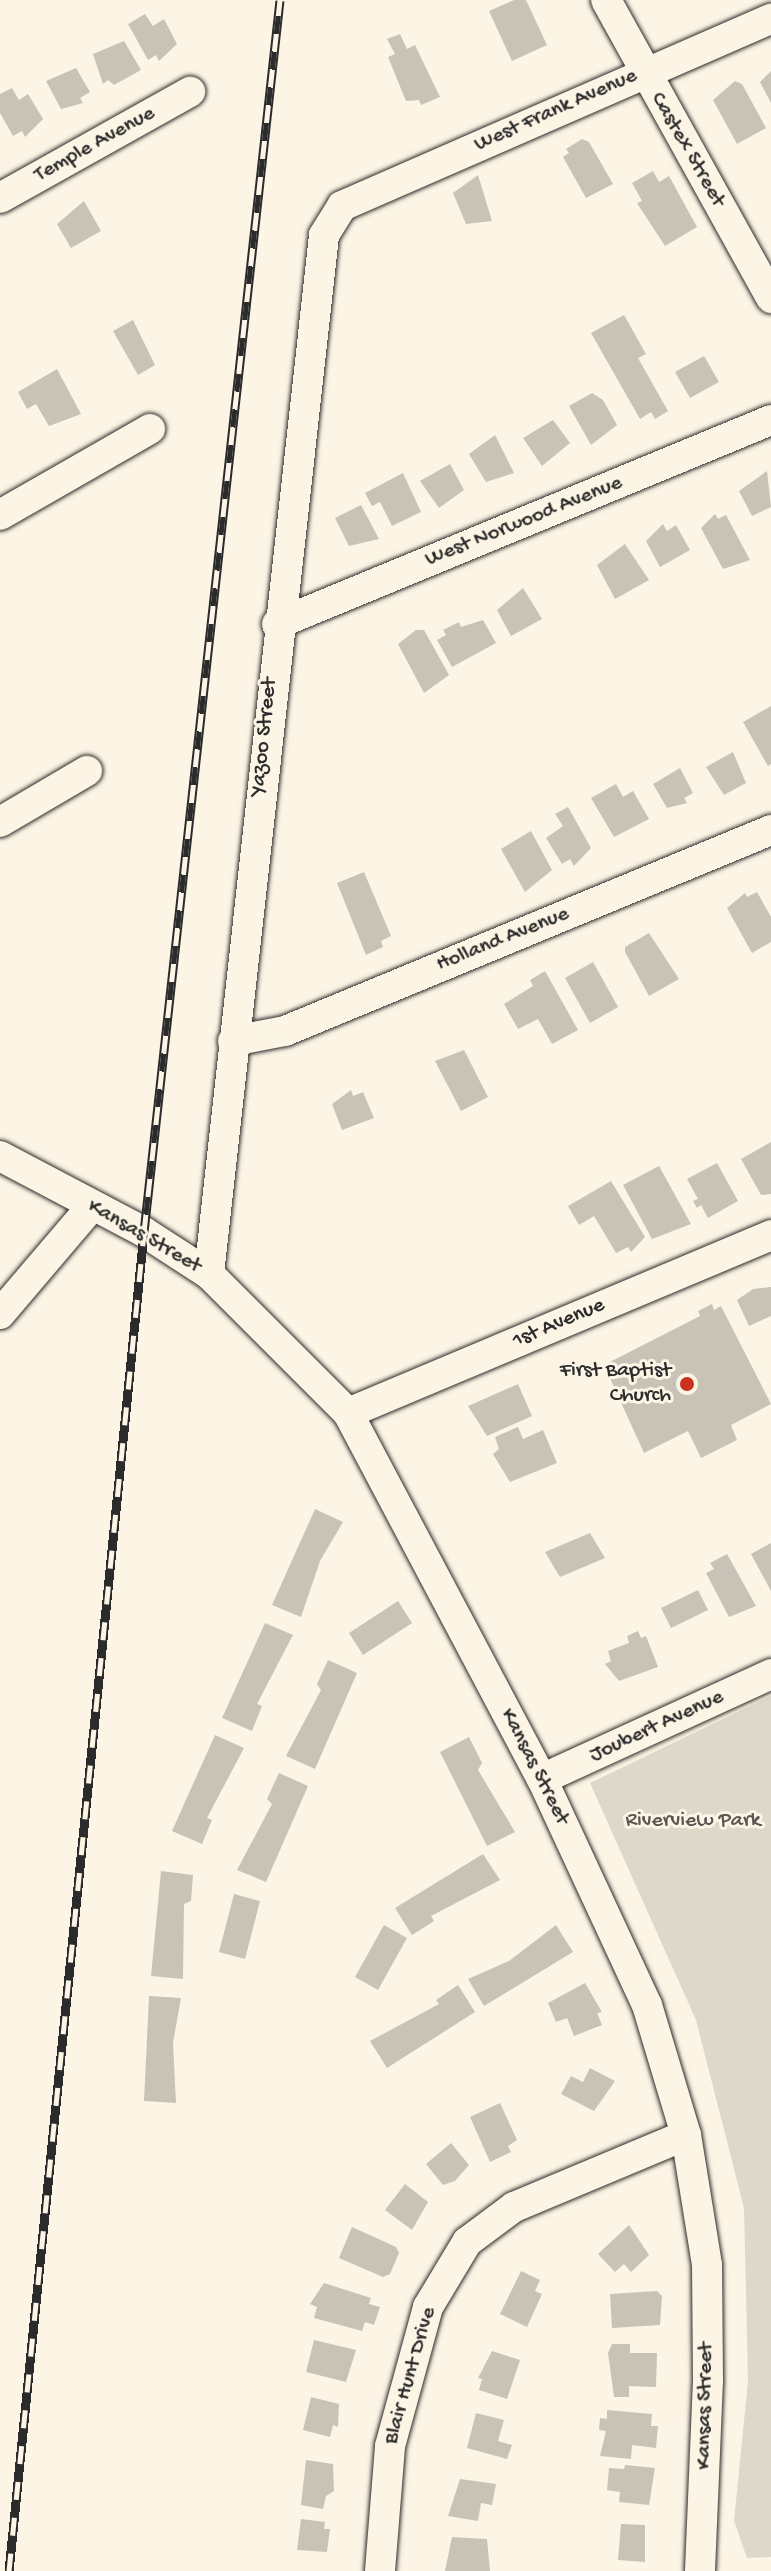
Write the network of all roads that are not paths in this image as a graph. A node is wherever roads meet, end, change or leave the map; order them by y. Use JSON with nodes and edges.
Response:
{"nodes":[{"id":1,"x":606,"y":0,"type":"edge"},
{"id":2,"x":771,"y":19,"type":"edge"},
{"id":3,"x":643,"y":73,"type":"junction"},
{"id":4,"x":190,"y":92,"type":"dead end"},
{"id":5,"x":0,"y":198,"type":"edge"},
{"id":6,"x":342,"y":206,"type":"joint"},
{"id":7,"x":771,"y":298,"type":"edge"},
{"id":8,"x":771,"y":420,"type":"edge"},
{"id":9,"x":150,"y":429,"type":"dead end"},
{"id":10,"x":0,"y":515,"type":"edge"},
{"id":11,"x":277,"y":624,"type":"junction"},
{"id":12,"x":87,"y":771,"type":"dead end"},
{"id":13,"x":0,"y":822,"type":"edge"},
{"id":14,"x":771,"y":830,"type":"edge"},
{"id":15,"x":233,"y":1041,"type":"junction"},
{"id":16,"x":0,"y":1156,"type":"edge"},
{"id":17,"x":91,"y":1207,"type":"junction"},
{"id":18,"x":771,"y":1235,"type":"edge"},
{"id":19,"x":209,"y":1274,"type":"junction"},
{"id":20,"x":0,"y":1314,"type":"edge"},
{"id":21,"x":348,"y":1413,"type":"junction"},
{"id":22,"x":771,"y":1674,"type":"edge"},
{"id":23,"x":542,"y":1779,"type":"junction"},
{"id":24,"x":686,"y":2135,"type":"junction"},
{"id":25,"x":380,"y":2571,"type":"edge"},
{"id":26,"x":700,"y":2571,"type":"edge"}],
"edges":[{"from":1,"to":3,"type":"street","name":"Castex Street"},
{"from":2,"to":3,"type":"street","name":"West Frank Avenue"},
{"from":3,"to":6,"type":"street","name":"West Frank Avenue"},
{"from":3,"to":7,"type":"street","name":"Castex Street"},
{"from":4,"to":5,"type":"street","name":"Temple Avenue"},
{"from":6,"to":11,"type":"street","name":"Yazoo Street"},
{"from":8,"to":11,"type":"street","name":"West Norwood Avenue"},
{"from":9,"to":10,"type":"street"},
{"from":11,"to":15,"type":"street","name":"Yazoo Street"},
{"from":12,"to":13,"type":"street"},
{"from":14,"to":15,"type":"street","name":"Holland Avenue"},
{"from":15,"to":19,"type":"street","name":"Yazoo Street"},
{"from":16,"to":17,"type":"street","name":"Kansas Street"},
{"from":17,"to":19,"type":"street","name":"Kansas Street"},
{"from":17,"to":20,"type":"street"},
{"from":18,"to":21,"type":"street","name":"1st Avenue"},
{"from":19,"to":21,"type":"street","name":"Kansas Street"},
{"from":21,"to":23,"type":"street","name":"Kansas Street"},
{"from":22,"to":23,"type":"street","name":"Joubert Avenue"},
{"from":23,"to":24,"type":"street","name":"Kansas Street"},
{"from":24,"to":25,"type":"street","name":"Blair Hunt Drive"},
{"from":24,"to":26,"type":"street","name":"Kansas Street"}]}
